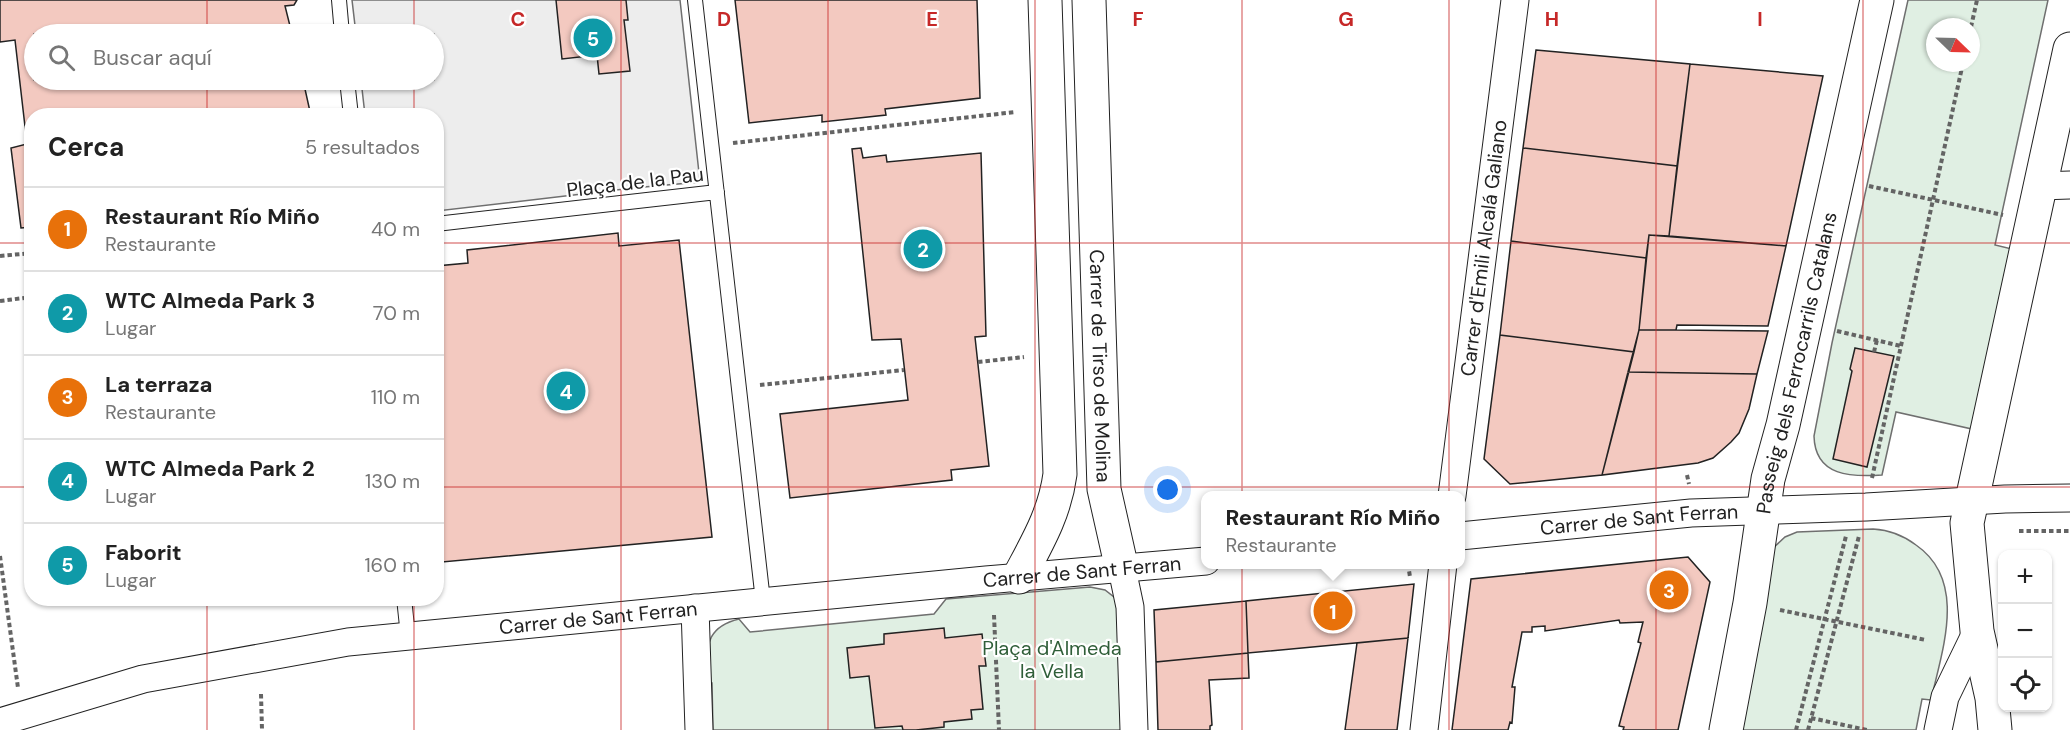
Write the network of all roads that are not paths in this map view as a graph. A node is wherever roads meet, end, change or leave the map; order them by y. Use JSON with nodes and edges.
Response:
{"nodes":[{"id":1,"x":339,"y":0,"type":"edge"},
{"id":2,"x":695,"y":0,"type":"edge"},
{"id":3,"x":1045,"y":0,"type":"edge"},
{"id":4,"x":1089,"y":0,"type":"edge"},
{"id":5,"x":1515,"y":0,"type":"edge"},
{"id":6,"x":1876,"y":0,"type":"edge"},
{"id":7,"x":341,"y":24,"type":"edge"},
{"id":8,"x":2070,"y":49,"type":"edge"},
{"id":9,"x":348,"y":90,"type":"edge"},
{"id":10,"x":350,"y":108,"type":"edge"},
{"id":11,"x":2055,"y":186,"type":"edge"},
{"id":12,"x":717,"y":192,"type":"junction"},
{"id":13,"x":444,"y":223,"type":"edge"},
{"id":14,"x":1453,"y":491,"type":"edge"},
{"id":15,"x":2070,"y":498,"type":"edge"},
{"id":16,"x":1972,"y":500,"type":"junction"},
{"id":17,"x":1764,"y":511,"type":"junction"},
{"id":18,"x":1465,"y":536,"type":"edge"},
{"id":19,"x":1201,"y":561,"type":"edge"},
{"id":20,"x":1122,"y":569,"type":"junction"},
{"id":21,"x":1442,"y":569,"type":"edge"},
{"id":22,"x":1019,"y":577,"type":"junction"},
{"id":23,"x":763,"y":601,"type":"junction"},
{"id":24,"x":405,"y":606,"type":"edge"},
{"id":25,"x":695,"y":608,"type":"junction"},
{"id":26,"x":1977,"y":631,"type":"junction"},
{"id":27,"x":408,"y":636,"type":"junction"},
{"id":28,"x":11,"y":719,"type":"edge"},
{"id":29,"x":699,"y":730,"type":"edge"},
{"id":30,"x":1134,"y":730,"type":"edge"},
{"id":31,"x":1424,"y":730,"type":"edge"},
{"id":32,"x":1726,"y":730,"type":"edge"},
{"id":33,"x":1938,"y":730,"type":"edge"},
{"id":34,"x":1995,"y":730,"type":"edge"}],
"edges":[{"from":1,"to":7,"type":"lane"},
{"from":2,"to":12,"type":"lane","name":"Plaça de la Pau"},
{"from":3,"to":22,"type":"street"},
{"from":4,"to":20,"type":"street","name":"Carrer de Tirso de Molina"},
{"from":5,"to":14,"type":"street","name":"Carrer d'Emili Alcalá Galiano"},
{"from":6,"to":17,"type":"street","name":"Passeig dels Ferrocarrils Catalans"},
{"from":8,"to":11,"type":"street"},
{"from":9,"to":10,"type":"lane"},
{"from":11,"to":16,"type":"street"},
{"from":12,"to":13,"type":"lane","name":"Plaça de la Pau"},
{"from":12,"to":23,"type":"lane"},
{"from":15,"to":16,"type":"street","name":"Carrer de Sant Ferran"},
{"from":16,"to":17,"type":"street","name":"Carrer de Sant Ferran"},
{"from":16,"to":26,"type":"street"},
{"from":17,"to":18,"type":"street","name":"Carrer de Sant Ferran"},
{"from":17,"to":32,"type":"street","name":"Passeig dels Ferrocarrils Catalans"},
{"from":19,"to":20,"type":"street","name":"Carrer de Sant Ferran"},
{"from":20,"to":22,"type":"street","name":"Carrer de Sant Ferran"},
{"from":20,"to":30,"type":"street","name":"Carrer de Tirso de Molina"},
{"from":21,"to":31,"type":"street"},
{"from":22,"to":23,"type":"street","name":"Carrer de Sant Ferran"},
{"from":23,"to":25,"type":"street","name":"Carrer de Sant Ferran"},
{"from":24,"to":27,"type":"lane"},
{"from":25,"to":27,"type":"street","name":"Carrer de Sant Ferran"},
{"from":25,"to":29,"type":"street"},
{"from":26,"to":33,"type":"street"},
{"from":26,"to":34,"type":"street"},
{"from":27,"to":28,"type":"street","name":"Carrer de Sant Ferran"}]}
